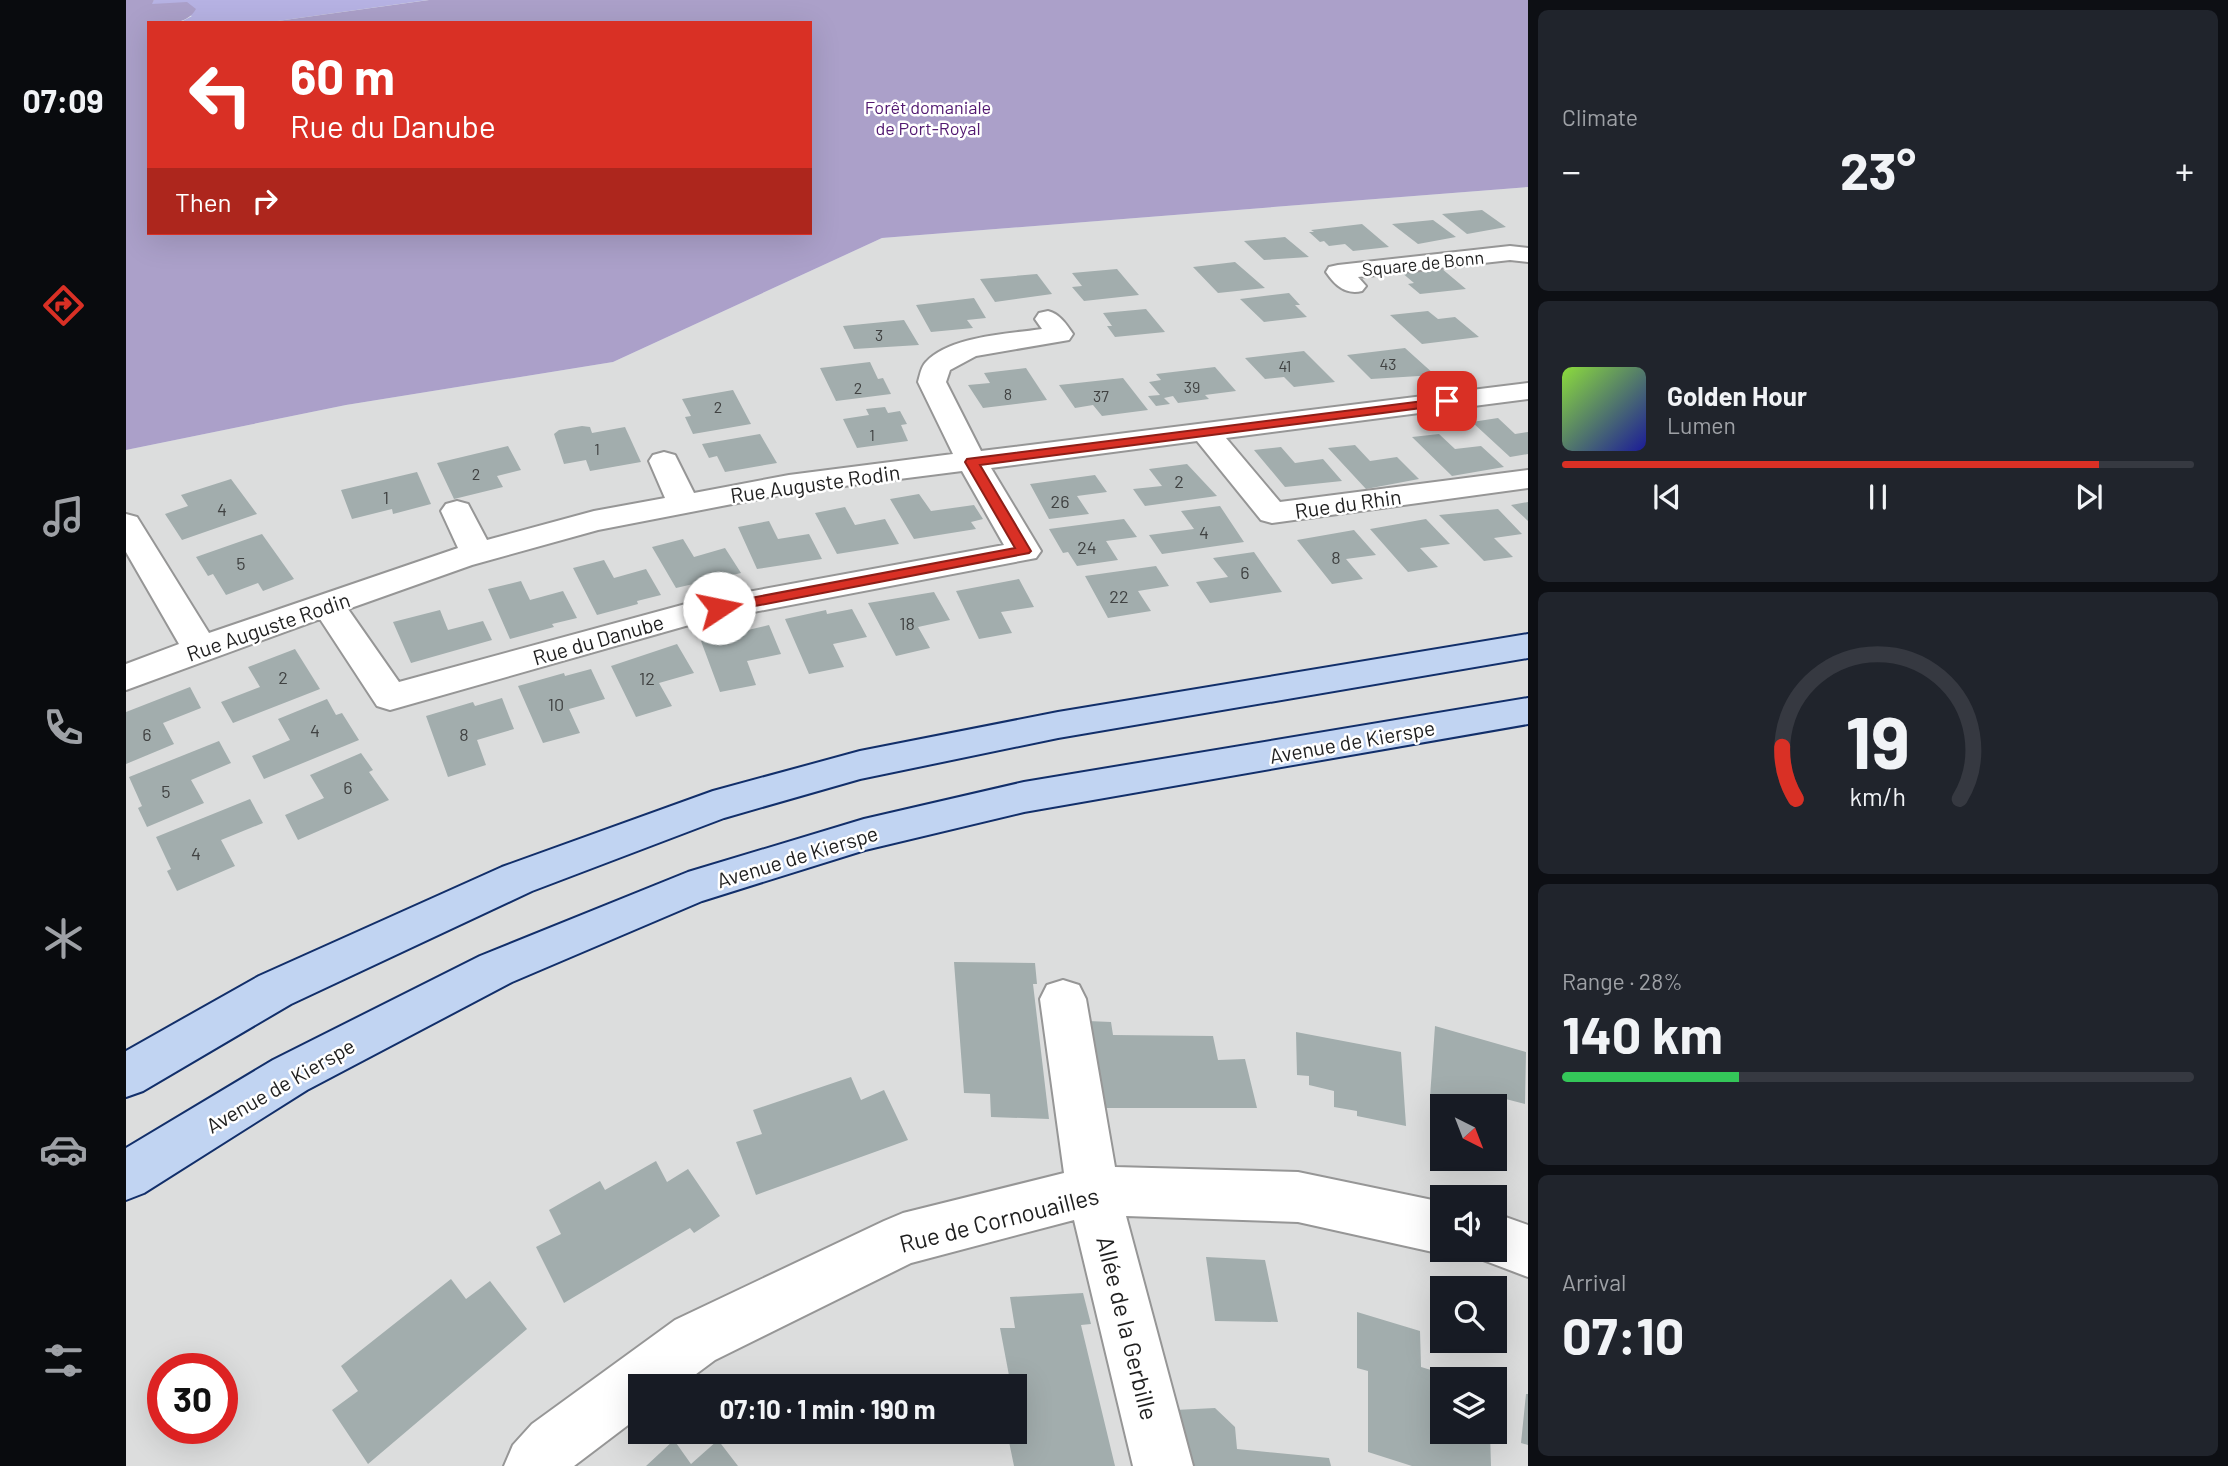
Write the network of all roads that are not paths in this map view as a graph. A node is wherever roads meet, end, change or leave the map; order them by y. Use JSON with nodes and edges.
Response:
{"nodes":[{"id":1,"x":1528,"y":256,"type":"edge"},
{"id":2,"x":1353,"y":286,"type":"dead end"},
{"id":3,"x":1048,"y":319,"type":"dead end"},
{"id":4,"x":1528,"y":391,"type":"edge"},
{"id":5,"x":1206,"y":433,"type":"junction"},
{"id":6,"x":664,"y":461,"type":"dead end"},
{"id":7,"x":972,"y":462,"type":"junction"},
{"id":8,"x":1528,"y":479,"type":"edge"},
{"id":9,"x":683,"y":504,"type":"junction"},
{"id":10,"x":457,"y":511,"type":"dead end"},
{"id":11,"x":126,"y":524,"type":"edge"},
{"id":12,"x":477,"y":553,"type":"junction"},
{"id":13,"x":328,"y":605,"type":"junction"},
{"id":14,"x":1528,"y":646,"type":"edge"},
{"id":15,"x":200,"y":649,"type":"junction"},
{"id":16,"x":126,"y":678,"type":"edge"},
{"id":17,"x":1528,"y":711,"type":"edge"},
{"id":18,"x":1063,"y":999,"type":"dead end"},
{"id":19,"x":126,"y":1076,"type":"edge"},
{"id":20,"x":126,"y":1175,"type":"edge"},
{"id":21,"x":1093,"y":1191,"type":"junction"},
{"id":22,"x":1430,"y":1225,"type":"edge"},
{"id":23,"x":1507,"y":1244,"type":"edge"},
{"id":24,"x":1528,"y":1251,"type":"edge"},
{"id":25,"x":551,"y":1459,"type":"edge"},
{"id":26,"x":1163,"y":1466,"type":"edge"}],
"edges":[{"from":1,"to":2,"type":"street","name":"Square de Bonn"},
{"from":3,"to":7,"type":"street"},
{"from":4,"to":5,"type":"street","name":"Rue Auguste Rodin"},
{"from":5,"to":7,"type":"street","name":"Rue Auguste Rodin"},
{"from":5,"to":8,"type":"street","name":"Rue du Rhin"},
{"from":6,"to":9,"type":"street"},
{"from":7,"to":9,"type":"street","name":"Rue Auguste Rodin"},
{"from":7,"to":13,"type":"street","name":"Rue du Danube"},
{"from":9,"to":12,"type":"street","name":"Rue Auguste Rodin"},
{"from":10,"to":12,"type":"street"},
{"from":11,"to":15,"type":"street"},
{"from":12,"to":13,"type":"street","name":"Rue Auguste Rodin"},
{"from":13,"to":15,"type":"street","name":"Rue Auguste Rodin"},
{"from":14,"to":19,"type":"main road"},
{"from":15,"to":16,"type":"street","name":"Rue Auguste Rodin"},
{"from":17,"to":20,"type":"main road","name":"Avenue de Kierspe"},
{"from":18,"to":21,"type":"street","name":"Allée de la Gerbille"},
{"from":21,"to":22,"type":"street","name":"Rue de Cornouailles"},
{"from":21,"to":25,"type":"street","name":"Rue de Cornouailles"},
{"from":21,"to":26,"type":"street","name":"Allée de la Gerbille"},
{"from":23,"to":24,"type":"street"}]}
